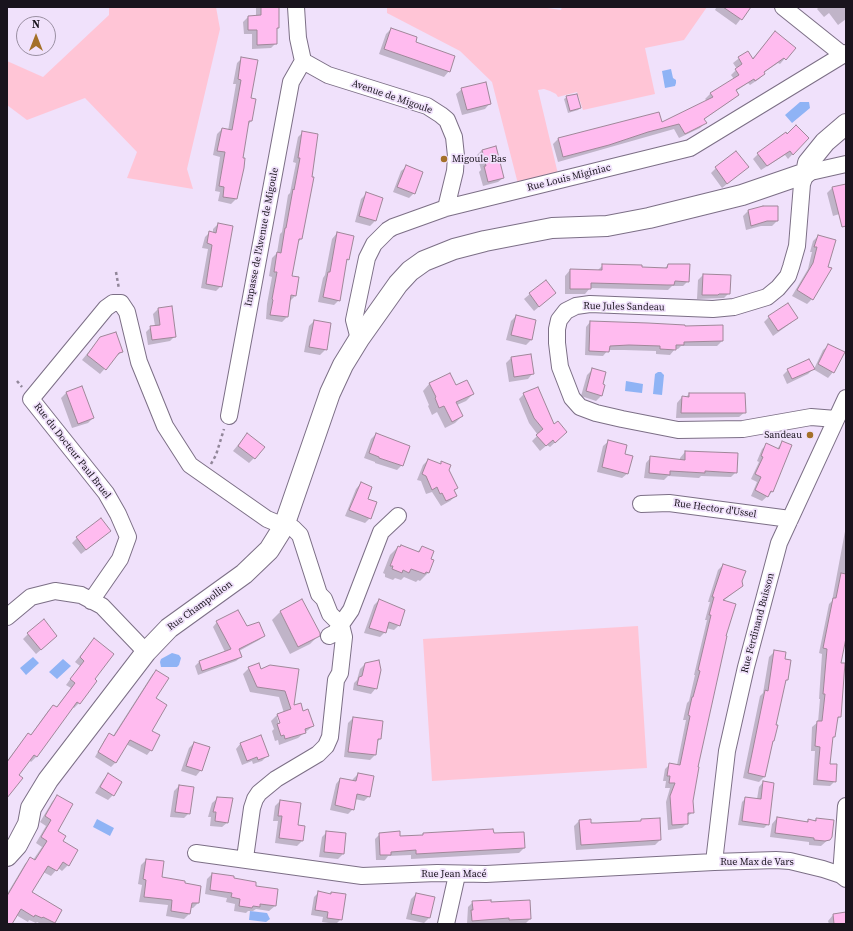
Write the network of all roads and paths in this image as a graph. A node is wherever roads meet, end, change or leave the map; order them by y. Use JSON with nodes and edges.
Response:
{"nodes":[{"id":1,"x":296,"y":7,"type":"edge"},
{"id":2,"x":786,"y":8,"type":"edge"},
{"id":3,"x":844,"y":54,"type":"edge"},
{"id":4,"x":304,"y":61,"type":"junction"},
{"id":5,"x":846,"y":124,"type":"edge"},
{"id":6,"x":846,"y":164,"type":"edge"},
{"id":7,"x":806,"y":173,"type":"junction"},
{"id":8,"x":446,"y":208,"type":"junction"},
{"id":9,"x":359,"y":339,"type":"junction"},
{"id":10,"x":846,"y":398,"type":"edge"},
{"id":11,"x":229,"y":416,"type":"joint"},
{"id":12,"x":836,"y":419,"type":"junction"},
{"id":13,"x":204,"y":474,"type":"junction"},
{"id":14,"x":640,"y":504,"type":"dead end"},
{"id":15,"x":398,"y":516,"type":"dead end"},
{"id":16,"x":790,"y":519,"type":"junction"},
{"id":17,"x":284,"y":526,"type":"junction"},
{"id":18,"x":319,"y":594,"type":"junction"},
{"id":19,"x":91,"y":601,"type":"junction"},
{"id":20,"x":7,"y":617,"type":"edge"},
{"id":21,"x":341,"y":625,"type":"junction"},
{"id":22,"x":329,"y":636,"type":"junction"},
{"id":23,"x":146,"y":652,"type":"junction"},
{"id":24,"x":336,"y":680,"type":"junction"},
{"id":25,"x":846,"y":806,"type":"edge"},
{"id":26,"x":196,"y":852,"type":"dead end"},
{"id":27,"x":7,"y":856,"type":"edge"},
{"id":28,"x":245,"y":858,"type":"junction"},
{"id":29,"x":714,"y":862,"type":"junction"},
{"id":30,"x":457,"y":875,"type":"junction"},
{"id":31,"x":843,"y":877,"type":"edge"},
{"id":32,"x":446,"y":924,"type":"edge"}],
"edges":[{"from":1,"to":4,"type":"street"},
{"from":2,"to":3,"type":"street"},
{"from":3,"to":8,"type":"street","name":"Rue Louis Miginiac"},
{"from":4,"to":8,"type":"street","name":"Avenue de Migoule"},
{"from":4,"to":11,"type":"street","name":"Impasse de l'Avenue de Migoule"},
{"from":5,"to":7,"type":"street"},
{"from":6,"to":7,"type":"street"},
{"from":7,"to":9,"type":"street","name":"Rue Champollion"},
{"from":7,"to":12,"type":"street","name":"Rue Jules Sandeau"},
{"from":8,"to":9,"type":"street","name":"Rue Louis Miginiac"},
{"from":9,"to":17,"type":"street","name":"Rue Champollion"},
{"from":10,"to":12,"type":"street","name":"Rue Ferdinand Buisson"},
{"from":11,"to":13,"type":"path"},
{"from":12,"to":16,"type":"street","name":"Rue Ferdinand Buisson"},
{"from":13,"to":17,"type":"street","name":"Rue du Docteur Paul Bruel"},
{"from":13,"to":19,"type":"street","name":"Rue du Docteur Paul Bruel"},
{"from":14,"to":16,"type":"street","name":"Rue Hector d'Ussel"},
{"from":15,"to":21,"type":"street"},
{"from":16,"to":29,"type":"street","name":"Rue Ferdinand Buisson"},
{"from":17,"to":18,"type":"street","name":"Rue du Docteur Paul Bruel"},
{"from":17,"to":23,"type":"street","name":"Rue Champollion"},
{"from":18,"to":21,"type":"street"},
{"from":18,"to":22,"type":"street"},
{"from":19,"to":20,"type":"street"},
{"from":19,"to":23,"type":"street"},
{"from":21,"to":22,"type":"street"},
{"from":21,"to":24,"type":"street"},
{"from":22,"to":24,"type":"street"},
{"from":23,"to":27,"type":"street","name":"Rue Champollion"},
{"from":24,"to":28,"type":"street"},
{"from":25,"to":31,"type":"street"},
{"from":26,"to":28,"type":"street","name":"Rue Jean Macé"},
{"from":28,"to":30,"type":"street","name":"Rue Jean Macé"},
{"from":29,"to":30,"type":"street","name":"Rue Jean Macé"},
{"from":29,"to":31,"type":"street","name":"Rue Max de Vars"},
{"from":30,"to":32,"type":"street"}]}
